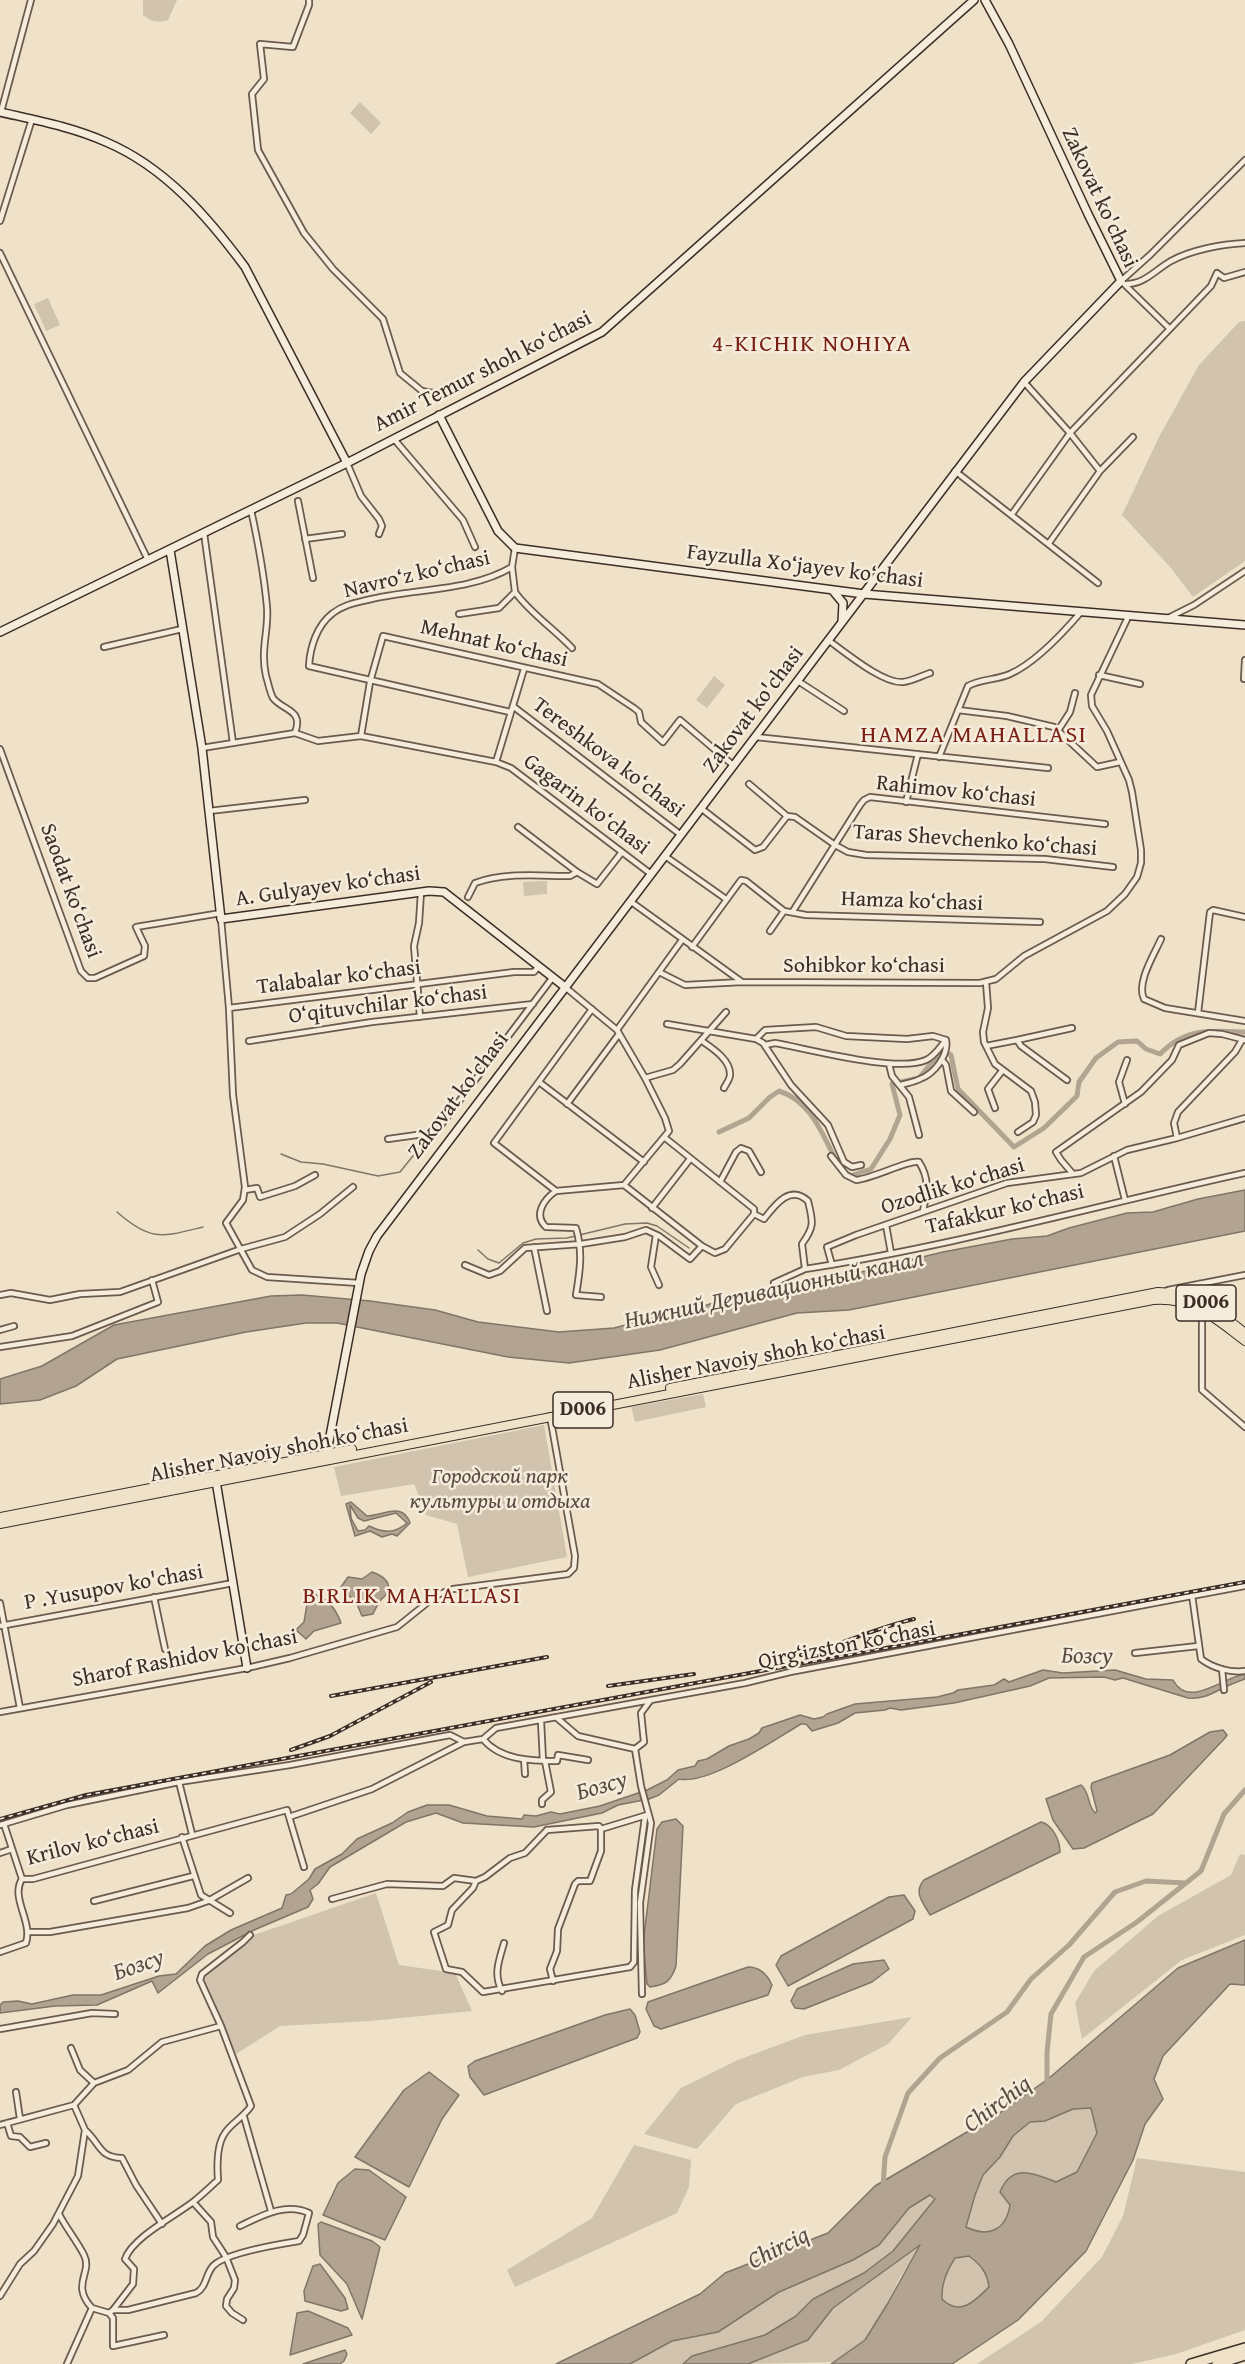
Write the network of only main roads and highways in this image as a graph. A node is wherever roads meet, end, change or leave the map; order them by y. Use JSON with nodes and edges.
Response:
{"nodes":[{"id":1,"x":973,"y":0,"type":"edge"},
{"id":2,"x":985,"y":0,"type":"edge"},
{"id":3,"x":0,"y":112,"type":"edge"},
{"id":4,"x":439,"y":416,"type":"junction"},
{"id":5,"x":347,"y":463,"type":"junction"},
{"id":6,"x":170,"y":550,"type":"junction"},
{"id":7,"x":832,"y":590,"type":"junction"},
{"id":8,"x":844,"y":592,"type":"junction"},
{"id":9,"x":864,"y":594,"type":"junction"},
{"id":10,"x":852,"y":610,"type":"junction"},
{"id":11,"x":842,"y":623,"type":"junction"},
{"id":12,"x":1245,"y":625,"type":"edge"},
{"id":13,"x":0,"y":632,"type":"edge"},
{"id":14,"x":565,"y":987,"type":"junction"},
{"id":15,"x":987,"y":1329,"type":"junction"},
{"id":16,"x":1245,"y":1333,"type":"edge"},
{"id":17,"x":1245,"y":1341,"type":"edge"},
{"id":18,"x":326,"y":1456,"type":"junction"},
{"id":19,"x":216,"y":1479,"type":"junction"},
{"id":20,"x":0,"y":1517,"type":"edge"},
{"id":21,"x":0,"y":1524,"type":"edge"},
{"id":22,"x":247,"y":1668,"type":"road end"},
{"id":23,"x":1245,"y":2348,"type":"edge"},
{"id":24,"x":1245,"y":2355,"type":"edge"},
{"id":25,"x":1191,"y":2364,"type":"edge"},
{"id":26,"x":1217,"y":2364,"type":"edge"}],
"edges":[{"from":1,"to":4,"type":"main road","name":"Amir Temur shoh ko‘chasi"},
{"from":2,"to":9,"type":"main road","name":"Zakovat ko'chasi"},
{"from":3,"to":5,"type":"main road"},
{"from":4,"to":5,"type":"main road","name":"Amir Temur shoh ko‘chasi"},
{"from":4,"to":7,"type":"main road","name":"Fayzulla Xo‘jayev ko‘chasi"},
{"from":5,"to":6,"type":"main road","name":"Amir Temur shoh ko‘chasi"},
{"from":6,"to":13,"type":"main road","name":"Amir Temur shoh ko‘chasi"},
{"from":6,"to":14,"type":"main road","name":"A. Gulyayev ko‘chasi"},
{"from":7,"to":8,"type":"main road","name":"Fayzulla Xo‘jayev ko‘chasi"},
{"from":7,"to":11,"type":"main road"},
{"from":8,"to":9,"type":"main road","name":"Fayzulla Xo‘jayev ko‘chasi"},
{"from":8,"to":10,"type":"main road"},
{"from":9,"to":10,"type":"main road","name":"Zakovat ko'chasi"},
{"from":9,"to":12,"type":"main road","name":"Fayzulla Xo‘jayev ko‘chasi"},
{"from":10,"to":11,"type":"main road","name":"Zakovat ko'chasi"},
{"from":11,"to":14,"type":"main road","name":"Zakovat ko'chasi"},
{"from":14,"to":18,"type":"main road","name":"Zakovat ko'chasi"},
{"from":15,"to":16,"type":"main road","name":"Alisher Navoiy shoh koʻchasi","number":"D006"},
{"from":15,"to":17,"type":"main road","name":"Alisher Navoiy shoh koʻchasi","number":"D006"},
{"from":15,"to":18,"type":"main road","name":"Alisher Navoiy shoh koʻchasi","number":"D006"},
{"from":18,"to":19,"type":"main road","name":"Alisher Navoiy shoh koʻchasi","number":"D006"},
{"from":19,"to":20,"type":"main road","name":"Alisher Navoiy shoh koʻchasi","number":"D006"},
{"from":19,"to":21,"type":"main road","name":"Alisher Navoiy shoh koʻchasi","number":"D006"},
{"from":19,"to":22,"type":"main road"},
{"from":23,"to":25,"type":"highway"},
{"from":24,"to":26,"type":"highway"}]}
